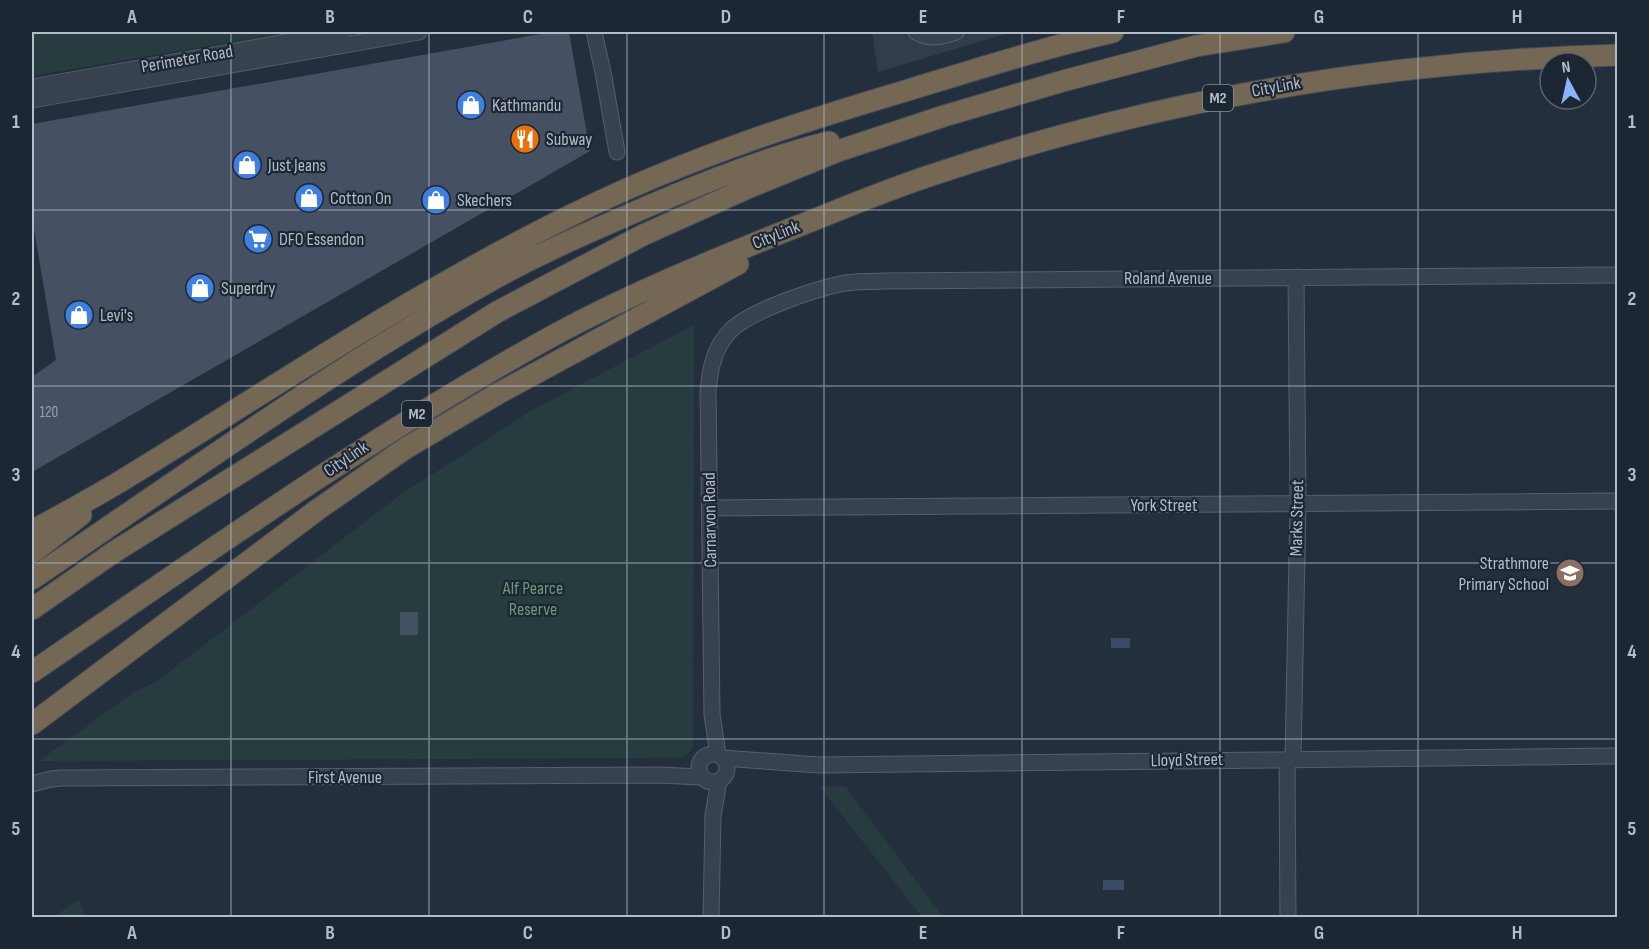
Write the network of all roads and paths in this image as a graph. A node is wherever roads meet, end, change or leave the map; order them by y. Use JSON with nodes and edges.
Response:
{"nodes":[{"id":1,"x":343,"y":32,"type":"edge"},
{"id":2,"x":418,"y":32,"type":"edge"},
{"id":3,"x":594,"y":32,"type":"edge"},
{"id":4,"x":916,"y":32,"type":"edge"},
{"id":5,"x":956,"y":32,"type":"edge"},
{"id":6,"x":1113,"y":32,"type":"edge"},
{"id":7,"x":1284,"y":32,"type":"edge"},
{"id":8,"x":1617,"y":55,"type":"edge"},
{"id":9,"x":32,"y":87,"type":"edge"},
{"id":10,"x":32,"y":100,"type":"edge"},
{"id":11,"x":944,"y":116,"type":"junction"},
{"id":12,"x":617,"y":152,"type":"dead end"},
{"id":13,"x":833,"y":212,"type":"junction"},
{"id":14,"x":1617,"y":275,"type":"edge"},
{"id":15,"x":1296,"y":277,"type":"junction"},
{"id":16,"x":730,"y":331,"type":"joint"},
{"id":17,"x":123,"y":480,"type":"junction"},
{"id":18,"x":1617,"y":501,"type":"edge"},
{"id":19,"x":1298,"y":504,"type":"junction"},
{"id":20,"x":710,"y":508,"type":"junction"},
{"id":21,"x":32,"y":531,"type":"edge"},
{"id":22,"x":32,"y":553,"type":"edge"},
{"id":23,"x":32,"y":579,"type":"edge"},
{"id":24,"x":32,"y":609,"type":"edge"},
{"id":25,"x":32,"y":672,"type":"edge"},
{"id":26,"x":32,"y":724,"type":"edge"},
{"id":27,"x":1617,"y":756,"type":"edge"},
{"id":28,"x":1290,"y":759,"type":"junction"},
{"id":29,"x":712,"y":768,"type":"junction"},
{"id":30,"x":32,"y":784,"type":"edge"},
{"id":31,"x":711,"y":918,"type":"edge"},
{"id":32,"x":1288,"y":918,"type":"edge"}],
"edges":[{"from":1,"to":9,"type":"street","name":"Perimeter Road"},
{"from":2,"to":10,"type":"street"},
{"from":3,"to":12,"type":"street"},
{"from":4,"to":5,"type":"street"},
{"from":6,"to":17,"type":"highway"},
{"from":7,"to":11,"type":"highway","number":"M2"},
{"from":8,"to":13,"type":"highway","name":"CityLink","number":"M2"},
{"from":11,"to":23,"type":"highway"},
{"from":11,"to":24,"type":"highway","number":"M2"},
{"from":13,"to":25,"type":"highway","name":"CityLink","number":"M2"},
{"from":13,"to":26,"type":"highway"},
{"from":14,"to":15,"type":"street","name":"Roland Avenue"},
{"from":15,"to":16,"type":"street","name":"Roland Avenue"},
{"from":15,"to":19,"type":"street","name":"Marks Street"},
{"from":16,"to":20,"type":"street","name":"Carnarvon Road"},
{"from":17,"to":21,"type":"highway"},
{"from":17,"to":22,"type":"highway"},
{"from":18,"to":19,"type":"street","name":"York Street"},
{"from":19,"to":20,"type":"street","name":"York Street"},
{"from":19,"to":28,"type":"street","name":"Marks Street"},
{"from":20,"to":29,"type":"street","name":"Carnarvon Road"},
{"from":27,"to":28,"type":"street","name":"Lloyd Street"},
{"from":28,"to":29,"type":"street","name":"Lloyd Street"},
{"from":28,"to":32,"type":"street","name":"Marks Street"},
{"from":29,"to":30,"type":"street","name":"First Avenue"},
{"from":29,"to":31,"type":"street","name":"Carnarvon Road"}]}
